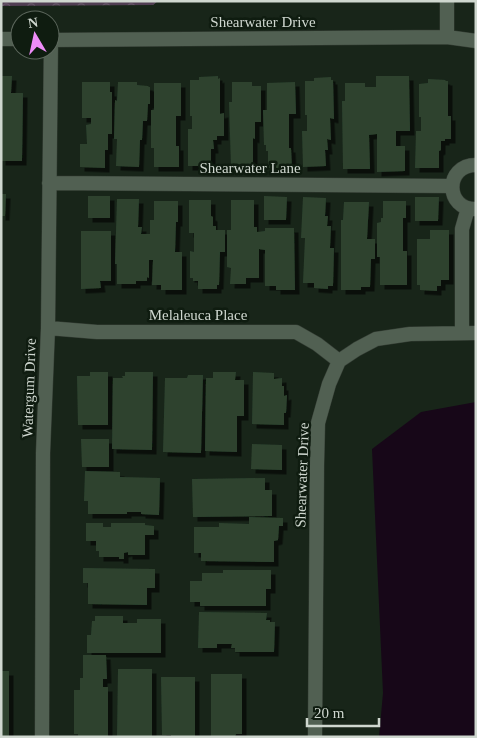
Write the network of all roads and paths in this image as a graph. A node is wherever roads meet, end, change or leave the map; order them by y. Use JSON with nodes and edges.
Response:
{"nodes":[{"id":1,"x":447,"y":1,"type":"edge"},
{"id":2,"x":447,"y":37,"type":"junction"},
{"id":3,"x":60,"y":40,"type":"edge"},
{"id":4,"x":476,"y":41,"type":"edge"},
{"id":5,"x":50,"y":60,"type":"edge"},
{"id":6,"x":476,"y":165,"type":"edge"},
{"id":7,"x":49,"y":183,"type":"junction"},
{"id":8,"x":452,"y":186,"type":"junction"},
{"id":9,"x":472,"y":208,"type":"edge"},
{"id":10,"x":48,"y":328,"type":"junction"},
{"id":11,"x":469,"y":333,"type":"edge"},
{"id":12,"x":339,"y":361,"type":"junction"},
{"id":13,"x":42,"y":737,"type":"edge"},
{"id":14,"x":315,"y":737,"type":"edge"}],
"edges":[{"from":1,"to":2,"type":"street"},
{"from":2,"to":3,"type":"street","name":"Shearwater Drive"},
{"from":2,"to":4,"type":"street","name":"Shearwater Drive"},
{"from":5,"to":7,"type":"street","name":"Watergum Drive"},
{"from":6,"to":8,"type":"street"},
{"from":7,"to":8,"type":"street","name":"Shearwater Lane"},
{"from":7,"to":10,"type":"street","name":"Watergum Drive"},
{"from":8,"to":9,"type":"street"},
{"from":9,"to":11,"type":"street"},
{"from":10,"to":12,"type":"street","name":"Melaleuca Place"},
{"from":10,"to":13,"type":"street","name":"Watergum Drive"},
{"from":11,"to":12,"type":"street"},
{"from":12,"to":14,"type":"street","name":"Shearwater Drive"}]}
